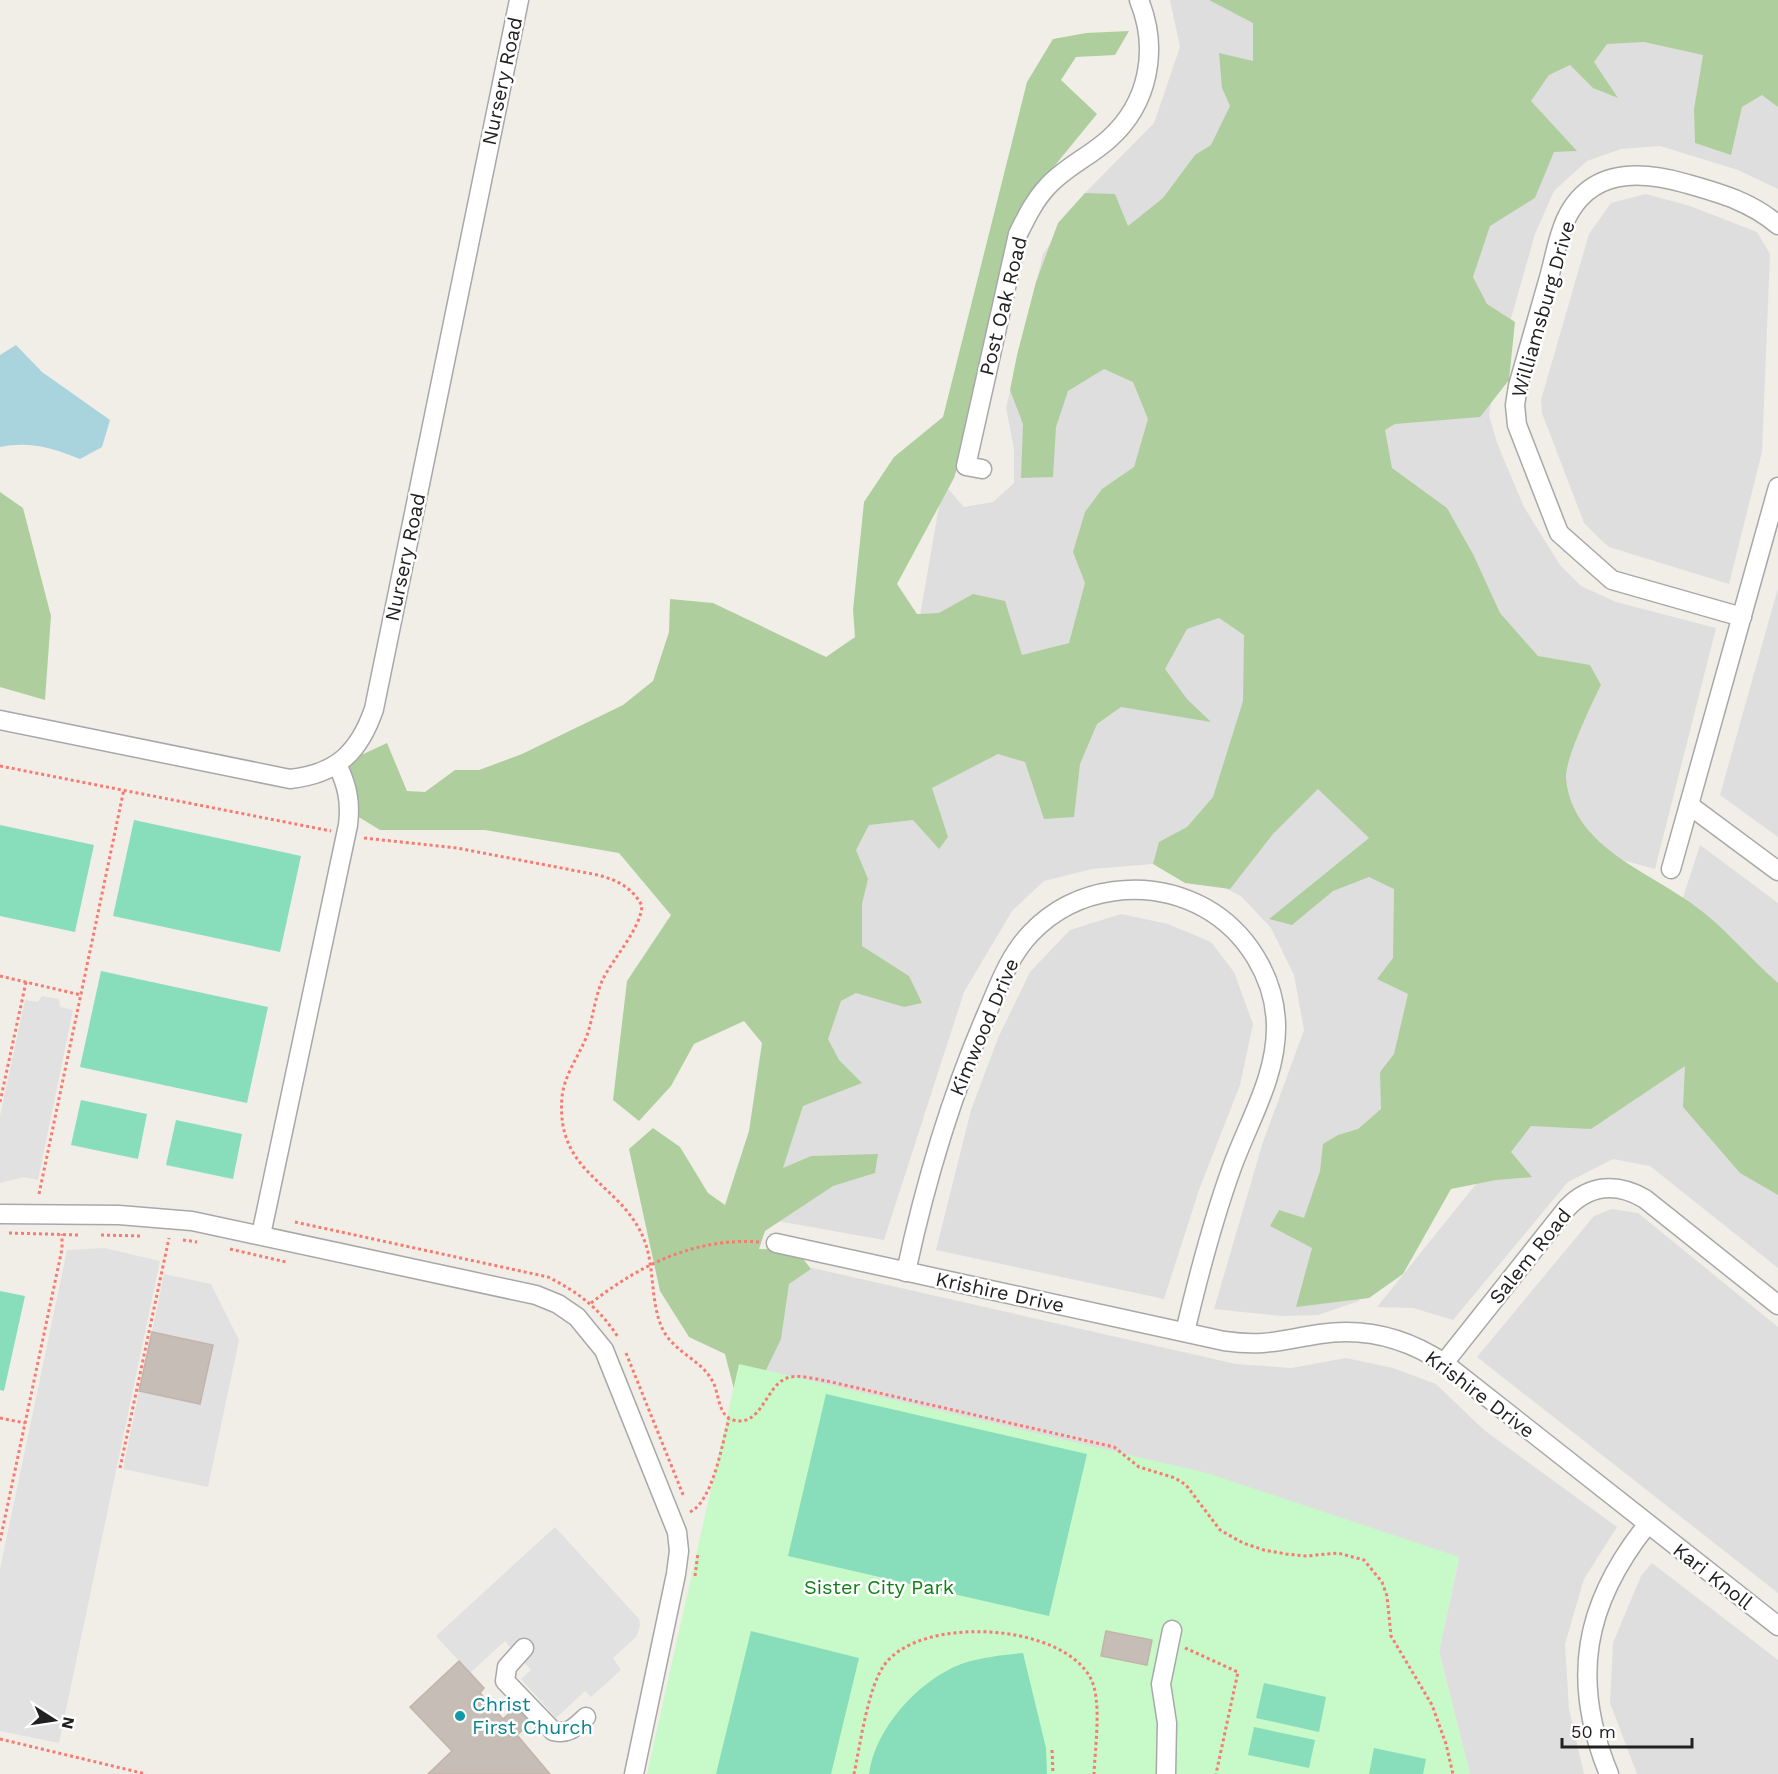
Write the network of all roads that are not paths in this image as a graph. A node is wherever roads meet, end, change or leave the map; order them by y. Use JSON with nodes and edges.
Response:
{"nodes":[{"id":1,"x":519,"y":0,"type":"edge"},
{"id":2,"x":1139,"y":0,"type":"edge"},
{"id":3,"x":1778,"y":225,"type":"edge"},
{"id":4,"x":982,"y":469,"type":"dead end"},
{"id":5,"x":1778,"y":487,"type":"edge"},
{"id":6,"x":1742,"y":617,"type":"junction"},
{"id":7,"x":0,"y":720,"type":"edge"},
{"id":8,"x":337,"y":764,"type":"junction"},
{"id":9,"x":1689,"y":805,"type":"junction"},
{"id":10,"x":1671,"y":868,"type":"dead end"},
{"id":11,"x":1778,"y":871,"type":"edge"},
{"id":12,"x":0,"y":1214,"type":"edge"},
{"id":13,"x":261,"y":1235,"type":"junction"},
{"id":14,"x":776,"y":1243,"type":"road end"},
{"id":15,"x":906,"y":1272,"type":"junction"},
{"id":16,"x":1778,"y":1305,"type":"edge"},
{"id":17,"x":1185,"y":1332,"type":"junction"},
{"id":18,"x":1444,"y":1363,"type":"junction"},
{"id":19,"x":1647,"y":1525,"type":"junction"},
{"id":20,"x":1778,"y":1626,"type":"edge"},
{"id":21,"x":1171,"y":1636,"type":"road end"},
{"id":22,"x":524,"y":1648,"type":"dead end"},
{"id":23,"x":586,"y":1717,"type":"dead end"},
{"id":24,"x":634,"y":1774,"type":"edge"},
{"id":25,"x":1166,"y":1774,"type":"edge"},
{"id":26,"x":1609,"y":1774,"type":"edge"}],
"edges":[{"from":1,"to":8,"type":"street","name":"Nursery Road"},
{"from":2,"to":4,"type":"street","name":"Post Oak Road"},
{"from":3,"to":6,"type":"street","name":"Williamsburg Drive"},
{"from":5,"to":6,"type":"street"},
{"from":6,"to":9,"type":"street"},
{"from":7,"to":8,"type":"street","name":"Nursery Road"},
{"from":8,"to":13,"type":"street"},
{"from":9,"to":10,"type":"street"},
{"from":9,"to":11,"type":"street"},
{"from":12,"to":13,"type":"street"},
{"from":13,"to":24,"type":"street"},
{"from":14,"to":15,"type":"street","name":"Krishire Drive"},
{"from":15,"to":17,"type":"street","name":"Krishire Drive"},
{"from":15,"to":17,"type":"street","name":"Kimwood Drive"},
{"from":16,"to":18,"type":"street","name":"Salem Road"},
{"from":17,"to":18,"type":"street","name":"Krishire Drive"},
{"from":18,"to":19,"type":"street","name":"Krishire Drive"},
{"from":19,"to":20,"type":"street","name":"Kari Knoll"},
{"from":19,"to":26,"type":"street"},
{"from":21,"to":25,"type":"street"},
{"from":22,"to":23,"type":"street"}]}
